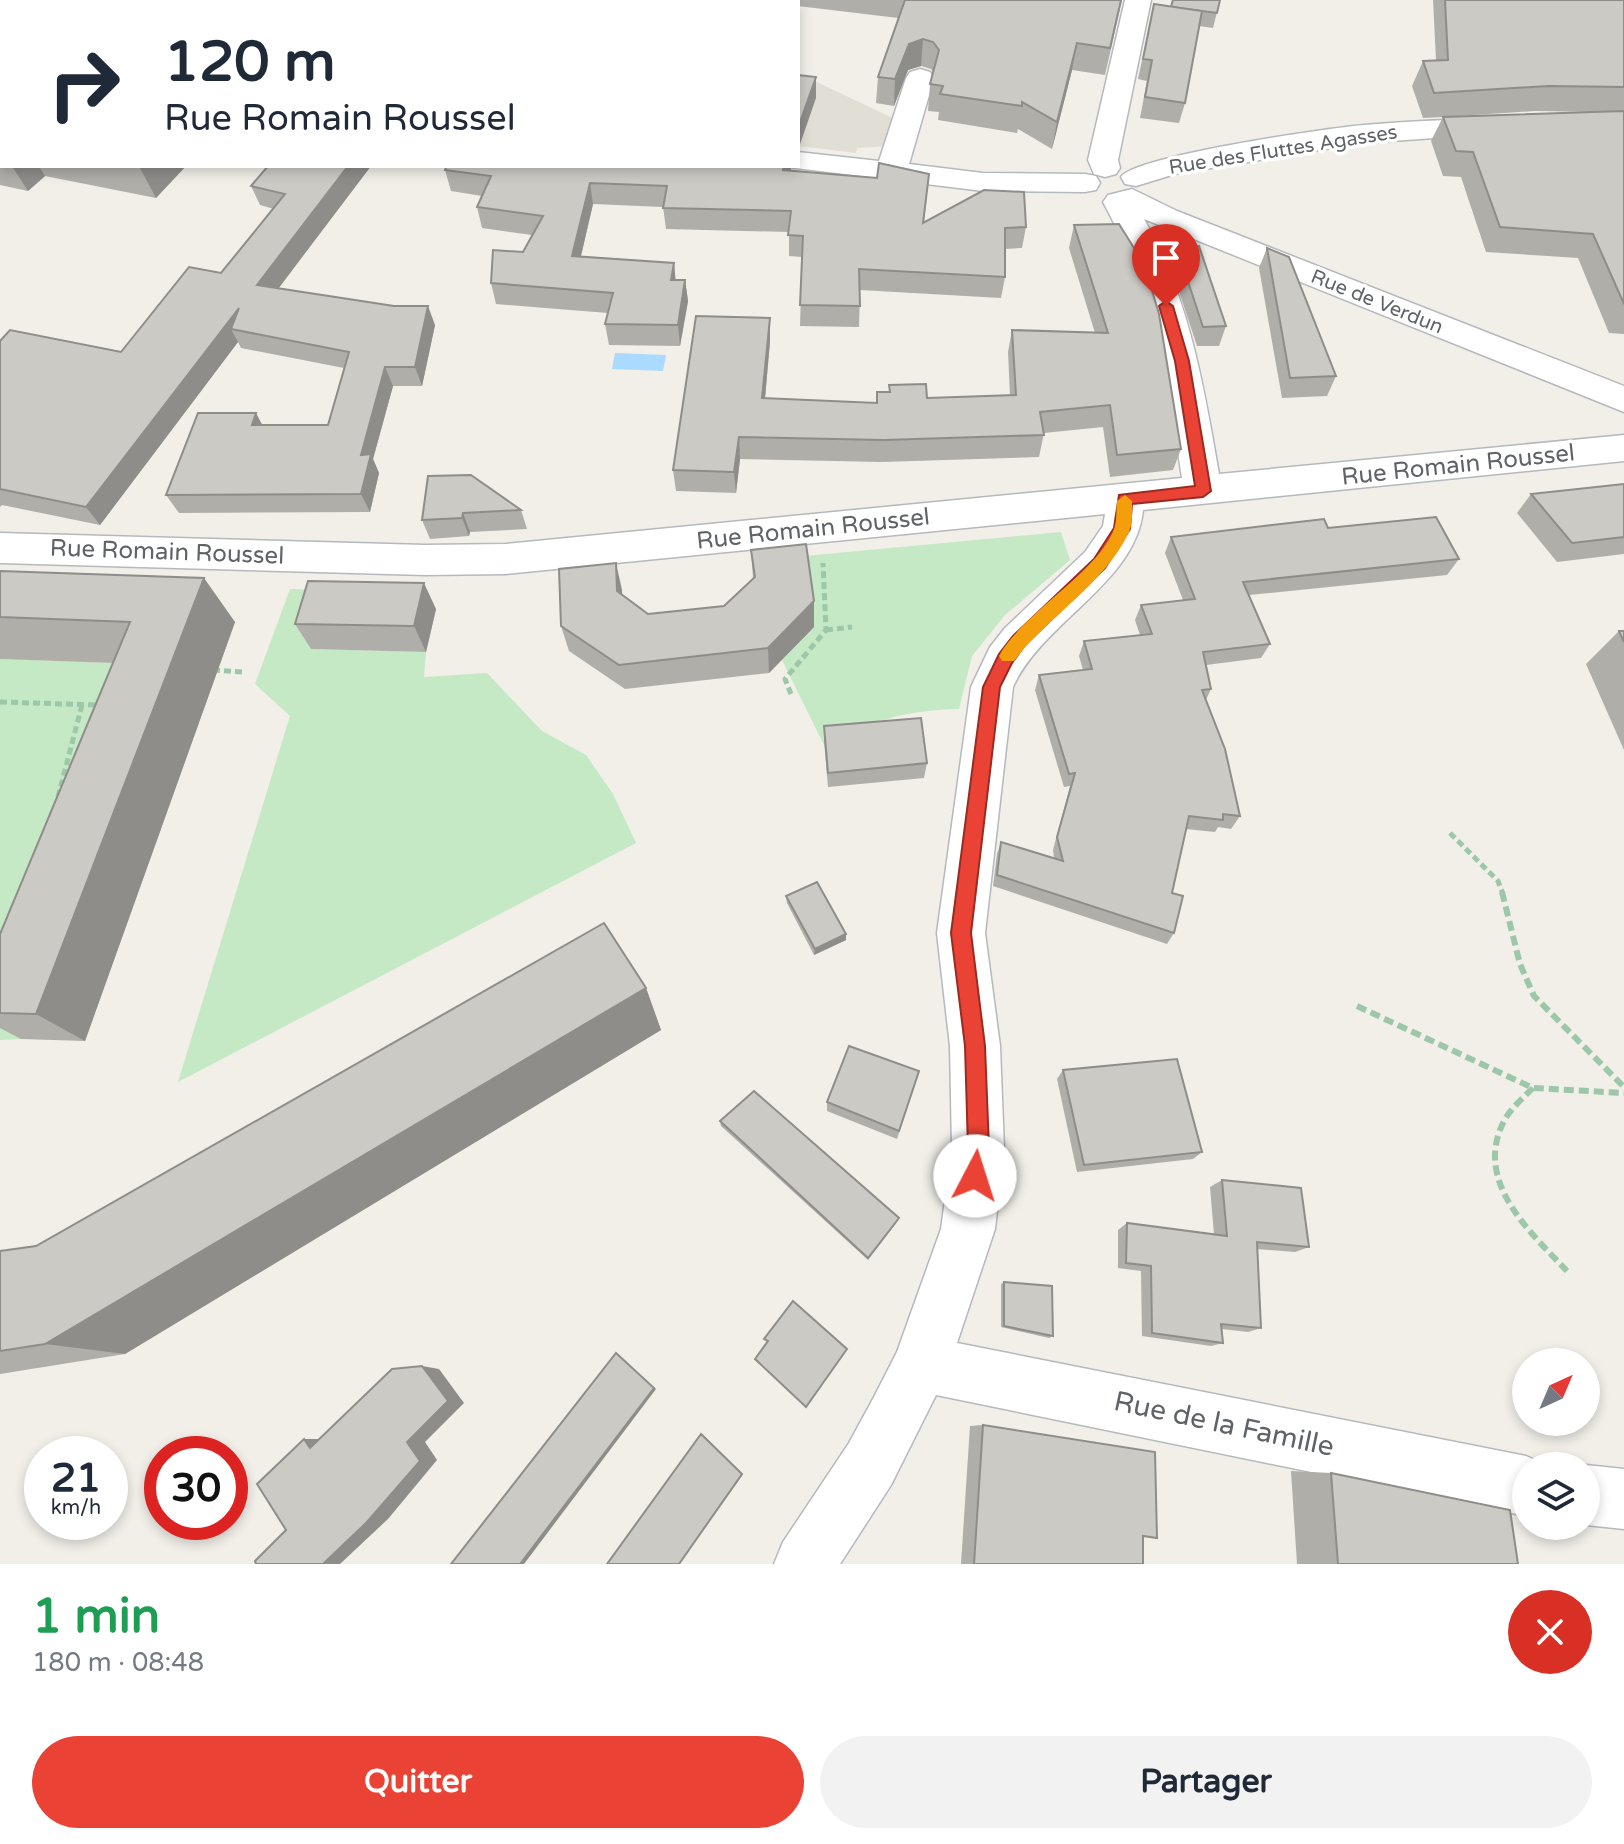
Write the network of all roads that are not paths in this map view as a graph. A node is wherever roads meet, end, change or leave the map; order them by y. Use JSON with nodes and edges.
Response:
{"nodes":[{"id":1,"x":1138,"y":0,"type":"edge"},
{"id":2,"x":920,"y":78,"type":"dead end"},
{"id":3,"x":1527,"y":125,"type":"edge"},
{"id":4,"x":800,"y":161,"type":"edge"},
{"id":5,"x":891,"y":172,"type":"junction"},
{"id":6,"x":1095,"y":176,"type":"junction"},
{"id":7,"x":1129,"y":193,"type":"junction"},
{"id":8,"x":1203,"y":234,"type":"junction"},
{"id":9,"x":1158,"y":278,"type":"junction"},
{"id":10,"x":1624,"y":400,"type":"edge"},
{"id":11,"x":1624,"y":448,"type":"edge"},
{"id":12,"x":1203,"y":491,"type":"junction"},
{"id":13,"x":1125,"y":499,"type":"junction"},
{"id":14,"x":0,"y":548,"type":"edge"},
{"id":15,"x":921,"y":1364,"type":"junction"},
{"id":16,"x":1512,"y":1483,"type":"edge"},
{"id":17,"x":1600,"y":1496,"type":"edge"},
{"id":18,"x":1624,"y":1499,"type":"edge"},
{"id":19,"x":805,"y":1564,"type":"edge"}],
"edges":[{"from":1,"to":6,"type":"street"},
{"from":2,"to":5,"type":"street"},
{"from":3,"to":7,"type":"street","name":"Rue des Fluttes Agasses"},
{"from":4,"to":5,"type":"street"},
{"from":5,"to":6,"type":"street"},
{"from":6,"to":7,"type":"street","name":"Rue de Verdun"},
{"from":7,"to":8,"type":"street","name":"Rue de Verdun"},
{"from":7,"to":9,"type":"street"},
{"from":8,"to":9,"type":"street"},
{"from":8,"to":10,"type":"street","name":"Rue de Verdun"},
{"from":9,"to":12,"type":"street"},
{"from":11,"to":12,"type":"street","name":"Rue Romain Roussel"},
{"from":12,"to":13,"type":"street","name":"Rue Romain Roussel"},
{"from":13,"to":14,"type":"street","name":"Rue Romain Roussel"},
{"from":13,"to":15,"type":"street"},
{"from":15,"to":16,"type":"street","name":"Rue de la Famille"},
{"from":15,"to":19,"type":"street"},
{"from":17,"to":18,"type":"street"}]}
